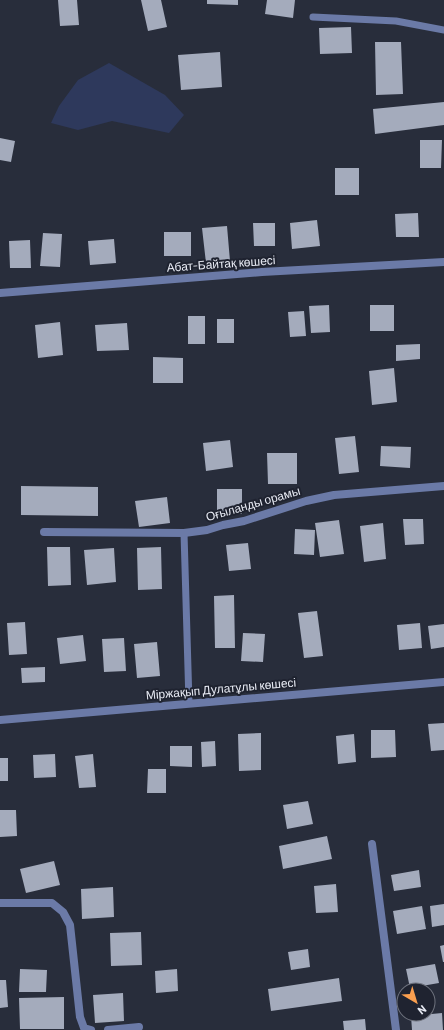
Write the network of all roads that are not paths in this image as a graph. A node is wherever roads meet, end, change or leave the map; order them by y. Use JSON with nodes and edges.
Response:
{"nodes":[{"id":1,"x":313,"y":17,"type":"dead end"},
{"id":2,"x":444,"y":30,"type":"edge"},
{"id":3,"x":444,"y":262,"type":"edge"},
{"id":4,"x":0,"y":293,"type":"edge"},
{"id":5,"x":444,"y":486,"type":"edge"},
{"id":6,"x":44,"y":532,"type":"dead end"},
{"id":7,"x":184,"y":533,"type":"junction"},
{"id":8,"x":444,"y":682,"type":"edge"},
{"id":9,"x":189,"y":704,"type":"junction"},
{"id":10,"x":0,"y":720,"type":"edge"},
{"id":11,"x":372,"y":844,"type":"dead end"},
{"id":12,"x":0,"y":903,"type":"edge"},
{"id":13,"x":139,"y":1027,"type":"dead end"},
{"id":14,"x":91,"y":1030,"type":"edge"},
{"id":15,"x":108,"y":1030,"type":"edge"},
{"id":16,"x":396,"y":1030,"type":"edge"}],
"edges":[{"from":1,"to":2,"type":"lane"},
{"from":3,"to":4,"type":"street","name":"Абат-Байтақ көшесі"},
{"from":5,"to":7,"type":"street","name":"Оғыланды орамы"},
{"from":6,"to":7,"type":"street","name":"Оғыланды орамы"},
{"from":7,"to":9,"type":"lane"},
{"from":8,"to":9,"type":"street","name":"Міржақып Дулатұлы көшесі"},
{"from":9,"to":10,"type":"street","name":"Міржақып Дулатұлы көшесі"},
{"from":11,"to":16,"type":"street"},
{"from":12,"to":14,"type":"street"},
{"from":13,"to":15,"type":"street"}]}
